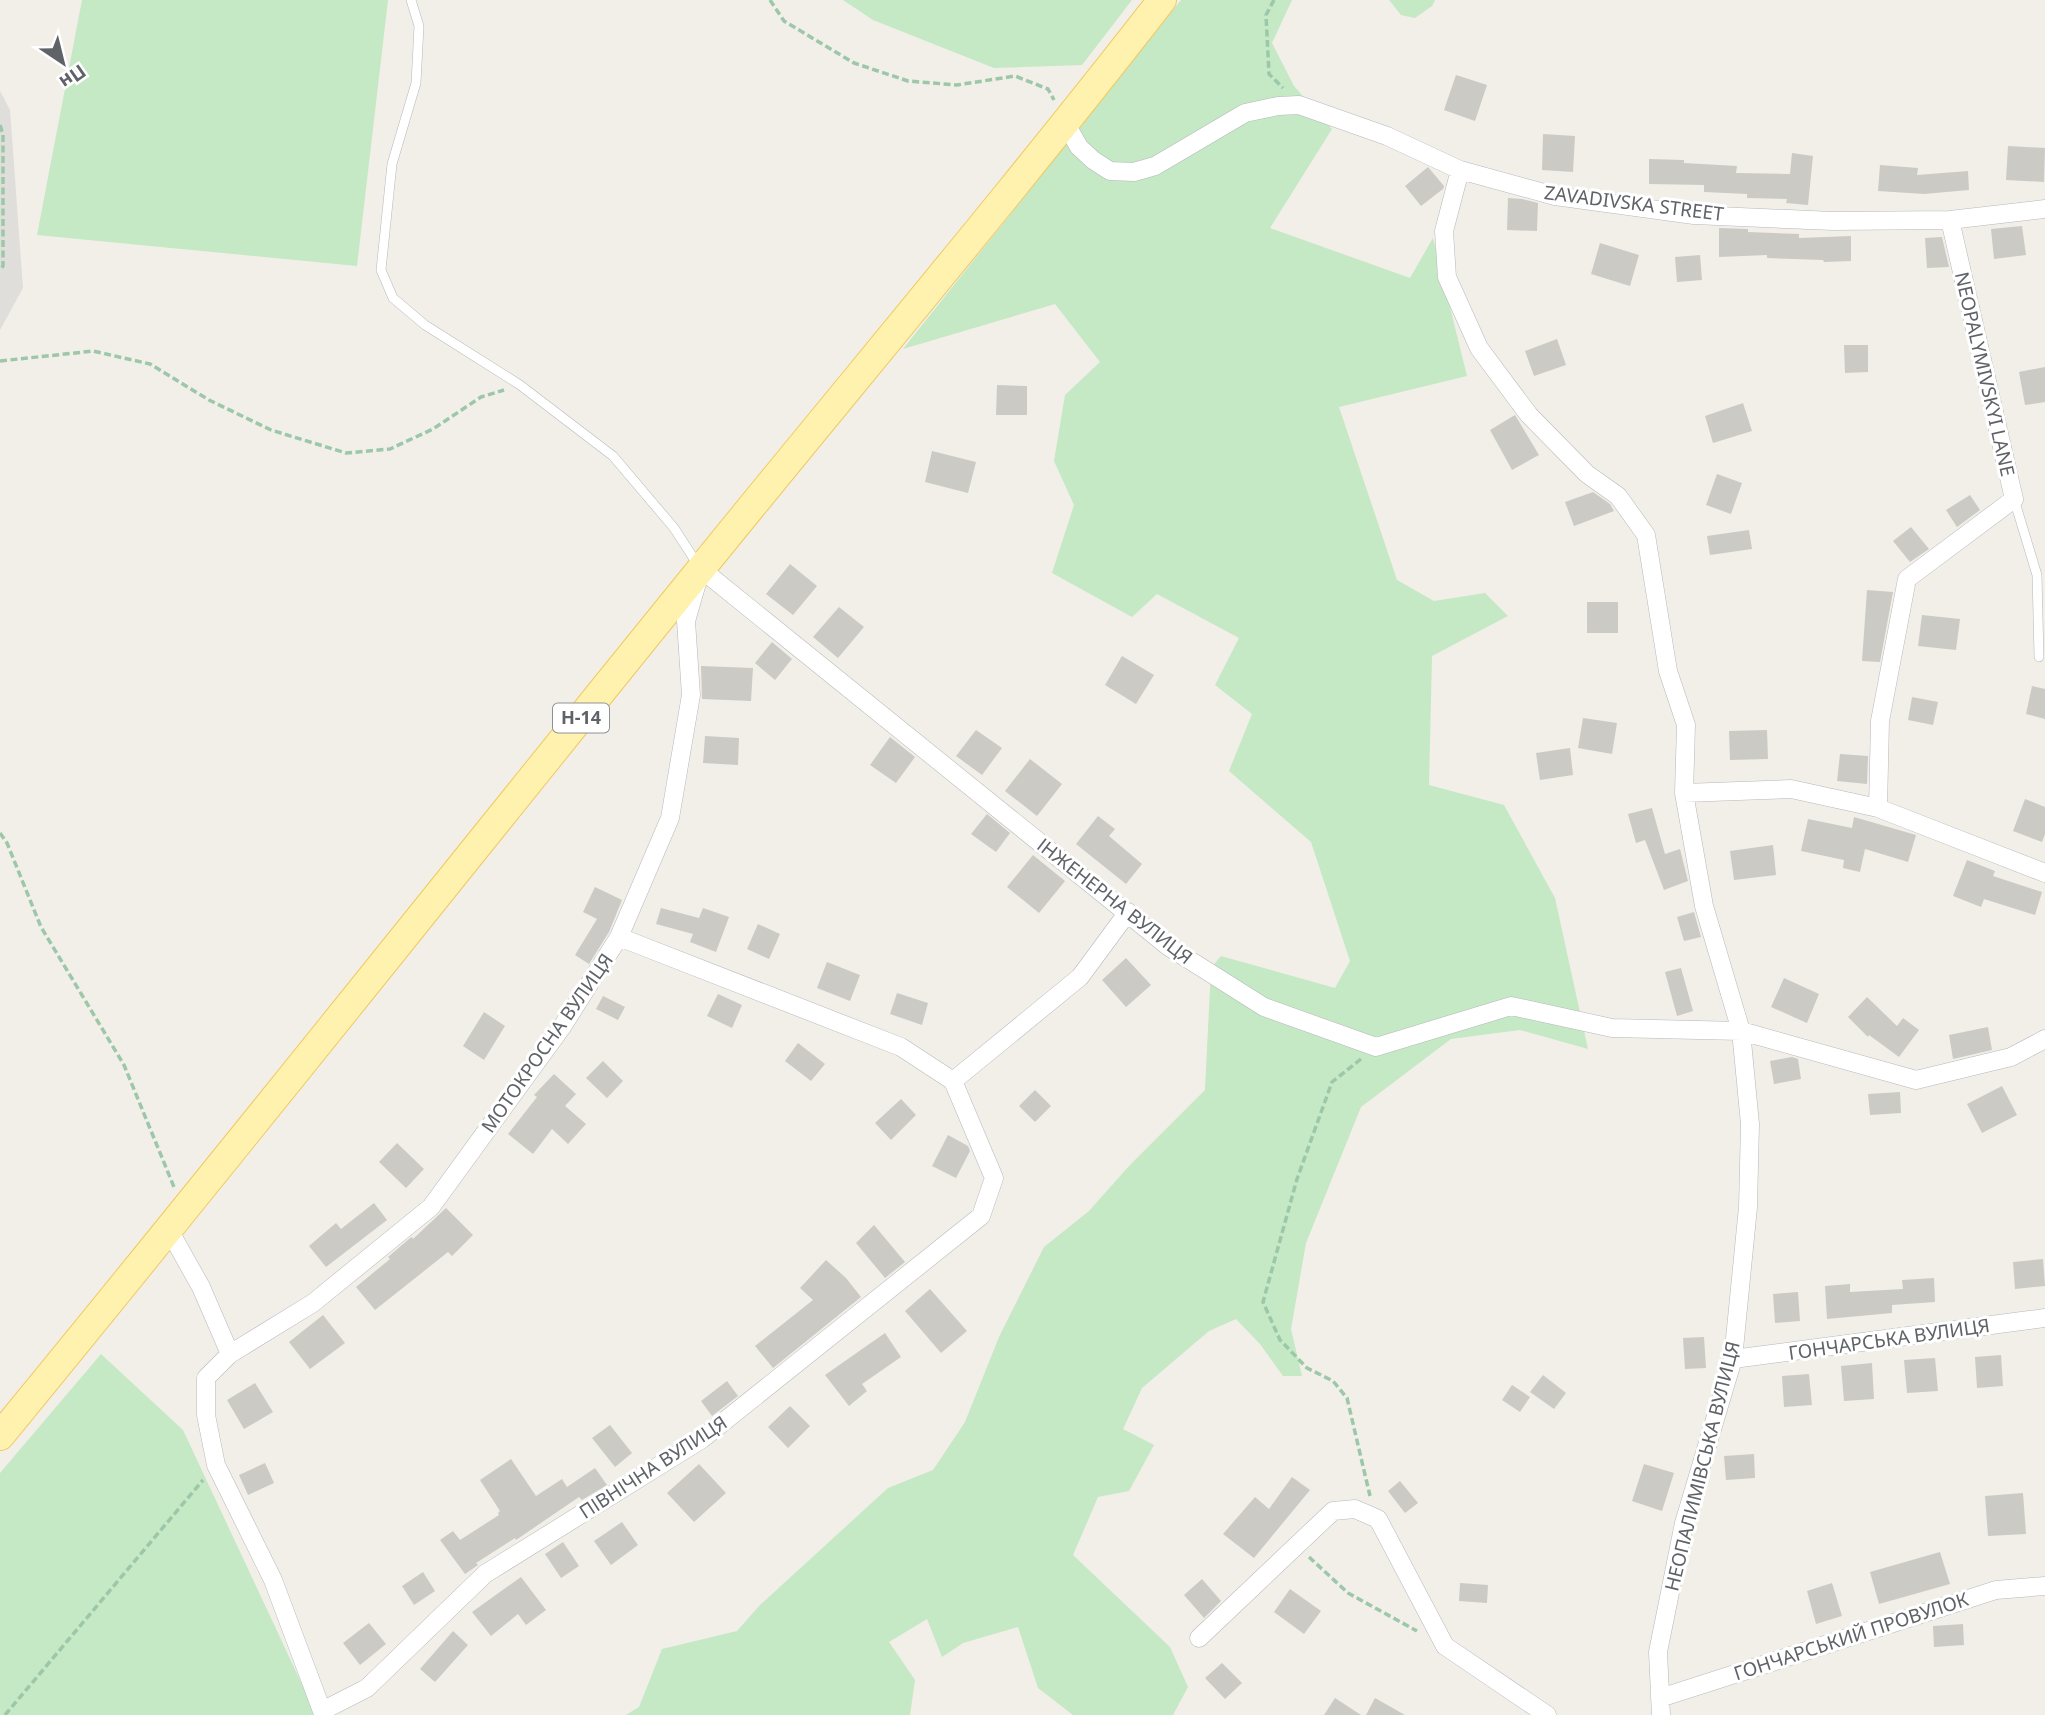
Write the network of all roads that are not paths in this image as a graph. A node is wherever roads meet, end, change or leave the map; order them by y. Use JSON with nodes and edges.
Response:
{"nodes":[{"id":1,"x":411,"y":0,"type":"edge"},
{"id":2,"x":1161,"y":0,"type":"edge"},
{"id":3,"x":1066,"y":124,"type":"junction"},
{"id":4,"x":1460,"y":170,"type":"junction"},
{"id":5,"x":2045,"y":209,"type":"edge"},
{"id":6,"x":1950,"y":220,"type":"junction"},
{"id":7,"x":2014,"y":499,"type":"junction"},
{"id":8,"x":701,"y":569,"type":"junction"},
{"id":9,"x":2039,"y":657,"type":"dead end"},
{"id":10,"x":1684,"y":793,"type":"junction"},
{"id":11,"x":1878,"y":808,"type":"junction"},
{"id":12,"x":2045,"y":873,"type":"edge"},
{"id":13,"x":1128,"y":912,"type":"junction"},
{"id":14,"x":620,"y":937,"type":"junction"},
{"id":15,"x":1741,"y":1031,"type":"junction"},
{"id":16,"x":2045,"y":1039,"type":"edge"},
{"id":17,"x":953,"y":1081,"type":"junction"},
{"id":18,"x":169,"y":1230,"type":"junction"},
{"id":19,"x":2045,"y":1318,"type":"edge"},
{"id":20,"x":230,"y":1354,"type":"junction"},
{"id":21,"x":1733,"y":1359,"type":"junction"},
{"id":22,"x":0,"y":1436,"type":"edge"},
{"id":23,"x":216,"y":1465,"type":"joint"},
{"id":24,"x":2045,"y":1586,"type":"edge"},
{"id":25,"x":1199,"y":1638,"type":"dead end"},
{"id":26,"x":1661,"y":1706,"type":"edge"},
{"id":27,"x":1547,"y":1715,"type":"edge"}],
"edges":[{"from":1,"to":8,"type":"lane"},
{"from":2,"to":3,"type":"main road","number":"Н-14"},
{"from":3,"to":4,"type":"street","name":"ZAVADIVSKA STREET"},
{"from":3,"to":8,"type":"main road","number":"Н-14"},
{"from":4,"to":6,"type":"street","name":"ZAVADIVSKA STREET"},
{"from":4,"to":10,"type":"street","name":"НЕОПАЛИМІВСЬКА ВУЛИЦЯ"},
{"from":5,"to":6,"type":"street","name":"ZAVADIVSKA STREET"},
{"from":6,"to":7,"type":"street","name":"NEOPALYMIVSKYI LANE"},
{"from":7,"to":9,"type":"lane"},
{"from":7,"to":11,"type":"street","name":"NEOPALYMIVSKYI LANE"},
{"from":8,"to":13,"type":"street","name":"ІНЖЕНЕРНА ВУЛИЦЯ"},
{"from":8,"to":14,"type":"street"},
{"from":8,"to":18,"type":"main road","number":"Н-14"},
{"from":10,"to":11,"type":"street"},
{"from":10,"to":15,"type":"street","name":"НЕОПАЛИМІВСЬКА ВУЛИЦЯ"},
{"from":11,"to":12,"type":"street"},
{"from":13,"to":15,"type":"street","name":"ІНЖЕНЕРНА ВУЛИЦЯ"},
{"from":13,"to":17,"type":"street"},
{"from":14,"to":17,"type":"street","name":"МОТОКРОСНА ВУЛИЦЯ"},
{"from":14,"to":20,"type":"street","name":"МОТОКРОСНА ВУЛИЦЯ"},
{"from":15,"to":16,"type":"street"},
{"from":15,"to":21,"type":"street","name":"НЕОПАЛИМІВСЬКА ВУЛИЦЯ"},
{"from":17,"to":23,"type":"street","name":"ПІВНІЧНА ВУЛИЦЯ"},
{"from":18,"to":20,"type":"street"},
{"from":18,"to":22,"type":"main road","number":"Н-14"},
{"from":19,"to":21,"type":"street","name":"ГОНЧАРСЬКА ВУЛИЦЯ"},
{"from":20,"to":23,"type":"street","name":"МОТОКРОСНА ВУЛИЦЯ"},
{"from":21,"to":26,"type":"street","name":"НЕОПАЛИМІВСЬКА ВУЛИЦЯ"},
{"from":24,"to":26,"type":"street","name":"ГОНЧАРСЬКИЙ ПРОВУЛОК"},
{"from":25,"to":27,"type":"street"}]}
